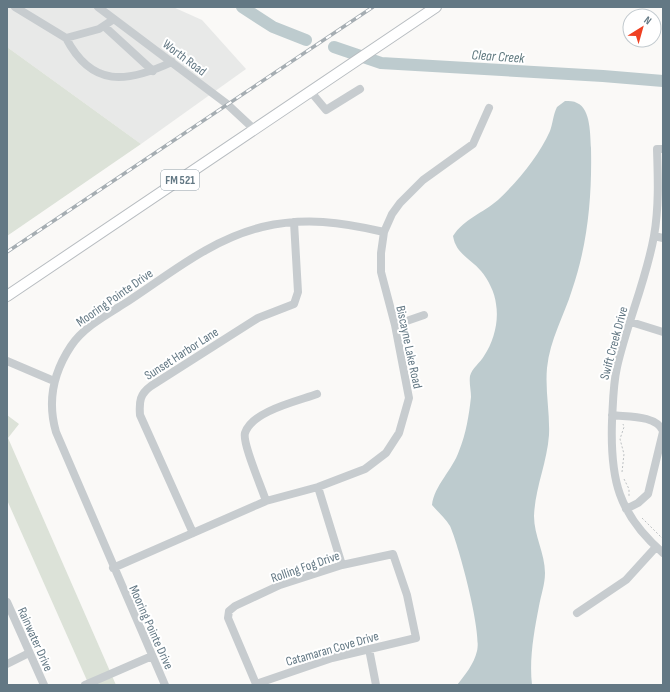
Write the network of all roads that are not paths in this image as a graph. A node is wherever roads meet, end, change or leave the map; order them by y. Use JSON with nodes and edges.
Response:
{"nodes":[{"id":1,"x":15,"y":7,"type":"edge"},
{"id":2,"x":98,"y":7,"type":"edge"},
{"id":3,"x":436,"y":7,"type":"edge"},
{"id":4,"x":114,"y":19,"type":"junction"},
{"id":5,"x":105,"y":27,"type":"junction"},
{"id":6,"x":66,"y":38,"type":"junction"},
{"id":7,"x":172,"y":62,"type":"junction"},
{"id":8,"x":153,"y":71,"type":"junction"},
{"id":9,"x":360,"y":89,"type":"dead end"},
{"id":10,"x":312,"y":92,"type":"junction"},
{"id":11,"x":489,"y":108,"type":"dead end"},
{"id":12,"x":255,"y":130,"type":"junction"},
{"id":13,"x":660,"y":149,"type":"edge"},
{"id":14,"x":294,"y":222,"type":"junction"},
{"id":15,"x":384,"y":232,"type":"junction"},
{"id":16,"x":654,"y":236,"type":"junction"},
{"id":17,"x":663,"y":238,"type":"edge"},
{"id":18,"x":7,"y":296,"type":"edge"},
{"id":19,"x":424,"y":314,"type":"dead end"},
{"id":20,"x":631,"y":322,"type":"junction"},
{"id":21,"x":395,"y":325,"type":"junction"},
{"id":22,"x":663,"y":332,"type":"edge"},
{"id":23,"x":7,"y":361,"type":"edge"},
{"id":24,"x":54,"y":381,"type":"junction"},
{"id":25,"x":317,"y":394,"type":"dead end"},
{"id":26,"x":615,"y":415,"type":"junction"},
{"id":27,"x":663,"y":431,"type":"edge"},
{"id":28,"x":318,"y":487,"type":"junction"},
{"id":29,"x":266,"y":501,"type":"junction"},
{"id":30,"x":626,"y":509,"type":"junction"},
{"id":31,"x":193,"y":533,"type":"junction"},
{"id":32,"x":656,"y":547,"type":"junction"},
{"id":33,"x":663,"y":553,"type":"edge"},
{"id":34,"x":342,"y":565,"type":"junction"},
{"id":35,"x":114,"y":568,"type":"junction"},
{"id":36,"x":7,"y":602,"type":"edge"},
{"id":37,"x":577,"y":613,"type":"dead end"},
{"id":38,"x":416,"y":638,"type":"joint"},
{"id":39,"x":370,"y":649,"type":"junction"},
{"id":40,"x":29,"y":653,"type":"junction"},
{"id":41,"x":152,"y":656,"type":"junction"},
{"id":42,"x":7,"y":664,"type":"edge"},
{"id":43,"x":256,"y":684,"type":"edge"},
{"id":44,"x":44,"y":685,"type":"edge"},
{"id":45,"x":85,"y":685,"type":"edge"},
{"id":46,"x":165,"y":685,"type":"edge"},
{"id":47,"x":376,"y":685,"type":"edge"}],
"edges":[{"from":1,"to":6,"type":"street"},
{"from":2,"to":4,"type":"street","name":"Worth Road"},
{"from":3,"to":10,"type":"main road","number":"FM 521"},
{"from":4,"to":5,"type":"street"},
{"from":4,"to":7,"type":"street","name":"Worth Road"},
{"from":5,"to":6,"type":"street"},
{"from":5,"to":8,"type":"street"},
{"from":6,"to":8,"type":"street"},
{"from":7,"to":8,"type":"street"},
{"from":7,"to":12,"type":"street","name":"Worth Road"},
{"from":9,"to":10,"type":"street"},
{"from":10,"to":12,"type":"main road","number":"FM 521"},
{"from":11,"to":15,"type":"street","name":"Biscayne Lake Road"},
{"from":12,"to":18,"type":"main road","number":"FM 521"},
{"from":13,"to":16,"type":"street","name":"Swift Creek Drive"},
{"from":14,"to":15,"type":"street","name":"Mooring Pointe Drive"},
{"from":14,"to":24,"type":"street","name":"Mooring Pointe Drive"},
{"from":14,"to":31,"type":"street","name":"Sunset Harbor Lane"},
{"from":15,"to":21,"type":"street","name":"Biscayne Lake Road"},
{"from":16,"to":17,"type":"street"},
{"from":16,"to":20,"type":"street","name":"Swift Creek Drive"},
{"from":19,"to":21,"type":"street"},
{"from":20,"to":22,"type":"street"},
{"from":20,"to":26,"type":"street","name":"Swift Creek Drive"},
{"from":21,"to":28,"type":"street","name":"Biscayne Lake Road"},
{"from":23,"to":24,"type":"street"},
{"from":24,"to":35,"type":"street","name":"Mooring Pointe Drive"},
{"from":25,"to":29,"type":"street"},
{"from":26,"to":27,"type":"street"},
{"from":26,"to":30,"type":"street","name":"Swift Creek Drive"},
{"from":27,"to":30,"type":"street"},
{"from":28,"to":29,"type":"street","name":"Biscayne Lake Road"},
{"from":28,"to":34,"type":"street"},
{"from":29,"to":31,"type":"street","name":"Biscayne Lake Road"},
{"from":30,"to":32,"type":"street","name":"Swift Creek Drive"},
{"from":31,"to":35,"type":"street","name":"Biscayne Lake Road"},
{"from":32,"to":33,"type":"street","name":"Swift Creek Drive"},
{"from":32,"to":37,"type":"street"},
{"from":34,"to":38,"type":"street","name":"Rolling Fog Drive"},
{"from":34,"to":43,"type":"street","name":"Rolling Fog Drive"},
{"from":35,"to":41,"type":"street","name":"Mooring Pointe Drive"},
{"from":36,"to":40,"type":"street","name":"Rainwater Drive"},
{"from":38,"to":39,"type":"street","name":"Catamaran Cove Drive"},
{"from":39,"to":43,"type":"street","name":"Catamaran Cove Drive"},
{"from":39,"to":47,"type":"street"},
{"from":40,"to":42,"type":"street"},
{"from":40,"to":44,"type":"street","name":"Rainwater Drive"},
{"from":41,"to":45,"type":"street"},
{"from":41,"to":46,"type":"street","name":"Mooring Pointe Drive"}]}
